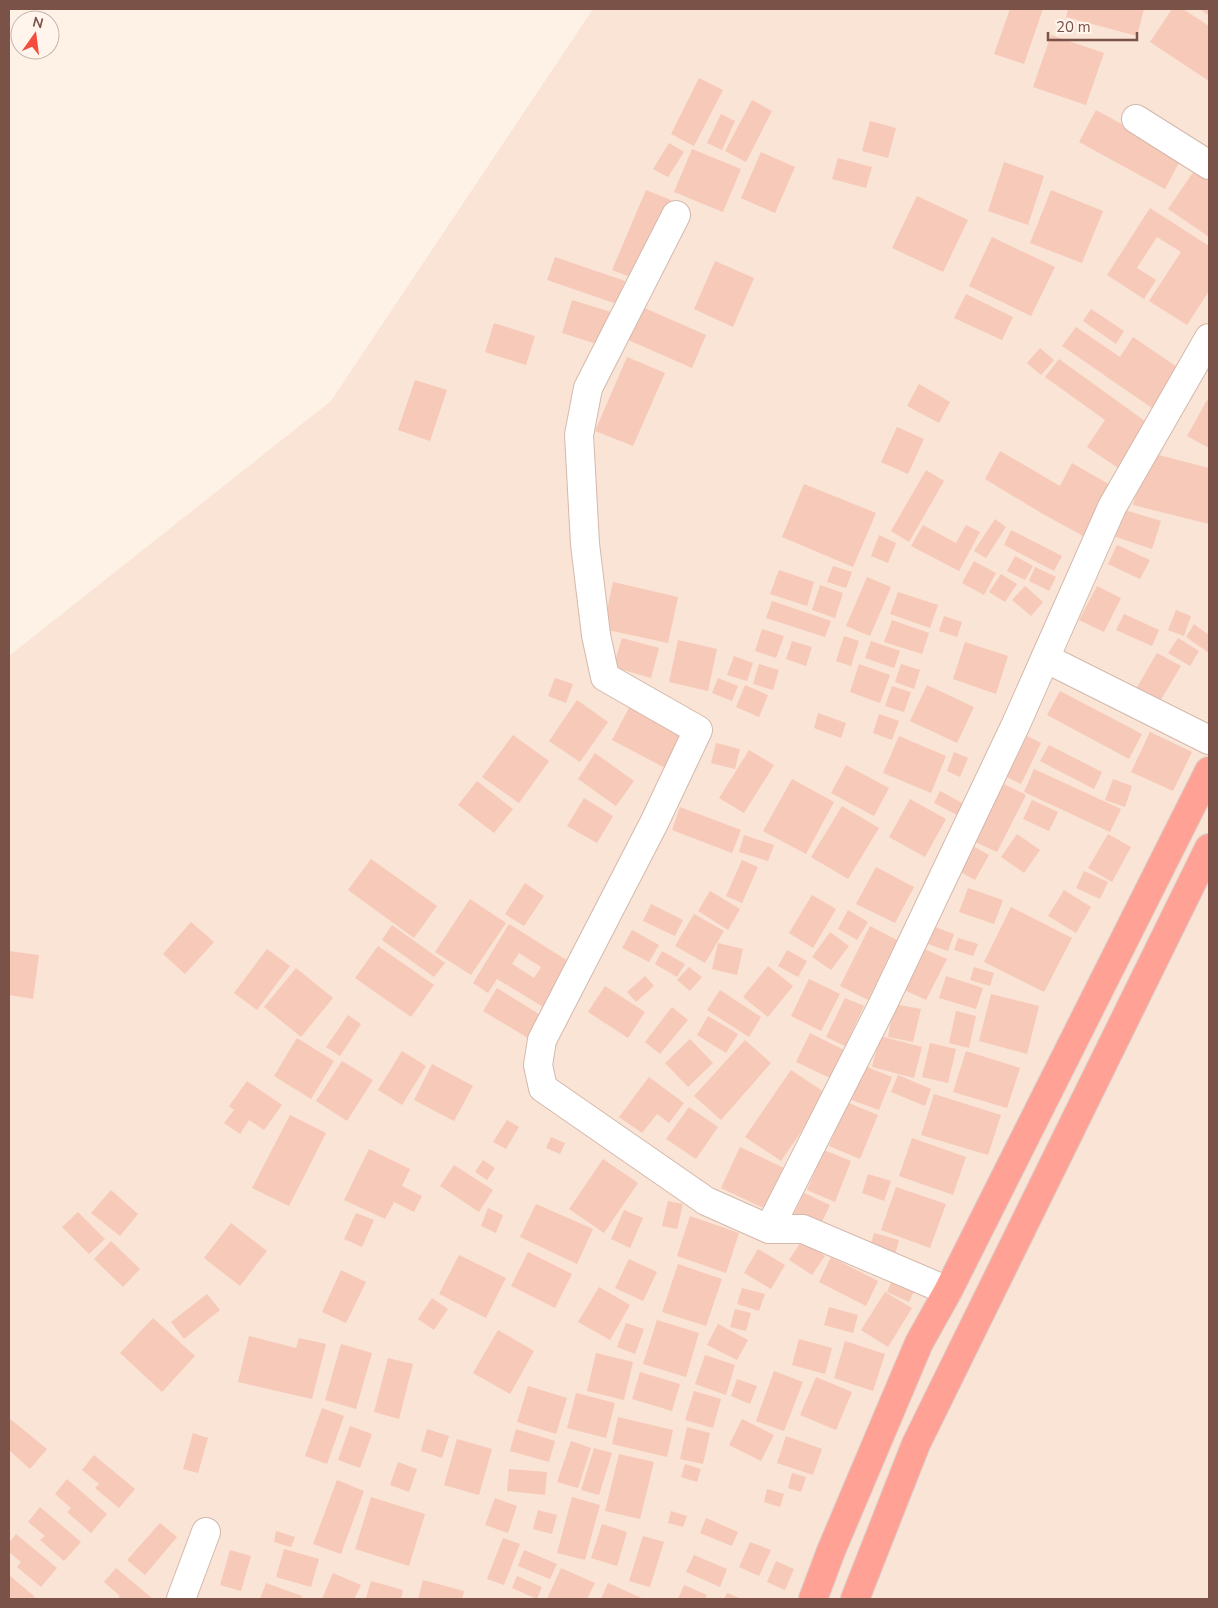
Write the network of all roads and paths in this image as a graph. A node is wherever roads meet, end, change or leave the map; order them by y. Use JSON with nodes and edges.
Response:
{"nodes":[{"id":1,"x":1136,"y":119,"type":"dead end"},
{"id":2,"x":1209,"y":164,"type":"edge"},
{"id":3,"x":676,"y":215,"type":"dead end"},
{"id":4,"x":1209,"y":338,"type":"edge"},
{"id":5,"x":1045,"y":658,"type":"junction"},
{"id":6,"x":1209,"y":740,"type":"edge"},
{"id":7,"x":1209,"y":771,"type":"edge"},
{"id":8,"x":1209,"y":848,"type":"edge"},
{"id":9,"x":769,"y":1229,"type":"junction"},
{"id":10,"x":948,"y":1291,"type":"junction"},
{"id":11,"x":206,"y":1532,"type":"dead end"},
{"id":12,"x":181,"y":1599,"type":"edge"},
{"id":13,"x":813,"y":1599,"type":"edge"},
{"id":14,"x":855,"y":1599,"type":"edge"}],
"edges":[{"from":1,"to":2,"type":"street"},
{"from":3,"to":9,"type":"street"},
{"from":4,"to":5,"type":"street"},
{"from":5,"to":6,"type":"street"},
{"from":5,"to":9,"type":"street"},
{"from":7,"to":10,"type":"highway"},
{"from":8,"to":14,"type":"highway"},
{"from":9,"to":10,"type":"street"},
{"from":10,"to":13,"type":"highway"},
{"from":11,"to":12,"type":"street"}]}
